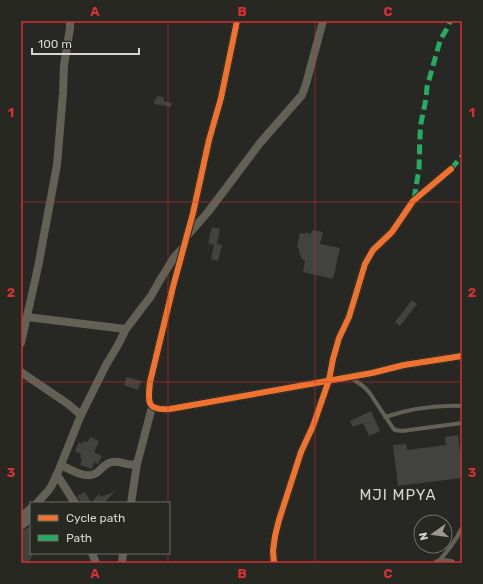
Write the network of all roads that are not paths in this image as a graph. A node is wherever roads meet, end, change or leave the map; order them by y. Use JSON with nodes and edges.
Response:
{"nodes":[{"id":1,"x":70,"y":21,"type":"edge"},
{"id":2,"x":237,"y":21,"type":"edge"},
{"id":3,"x":323,"y":21,"type":"edge"},
{"id":4,"x":451,"y":169,"type":"dead end"},
{"id":5,"x":186,"y":238,"type":"junction"},
{"id":6,"x":184,"y":247,"type":"junction"},
{"id":7,"x":27,"y":317,"type":"junction"},
{"id":8,"x":126,"y":329,"type":"junction"},
{"id":9,"x":21,"y":343,"type":"edge"},
{"id":10,"x":462,"y":356,"type":"edge"},
{"id":11,"x":21,"y":372,"type":"edge"},
{"id":12,"x":349,"y":377,"type":"junction"},
{"id":13,"x":329,"y":380,"type":"junction"},
{"id":14,"x":462,"y":406,"type":"edge"},
{"id":15,"x":152,"y":407,"type":"junction"},
{"id":16,"x":81,"y":415,"type":"junction"},
{"id":17,"x":385,"y":416,"type":"junction"},
{"id":18,"x":462,"y":423,"type":"edge"},
{"id":19,"x":66,"y":452,"type":"junction"},
{"id":20,"x":137,"y":464,"type":"junction"},
{"id":21,"x":63,"y":466,"type":"junction"},
{"id":22,"x":59,"y":478,"type":"junction"},
{"id":23,"x":38,"y":502,"type":"edge"},
{"id":24,"x":45,"y":502,"type":"edge"},
{"id":25,"x":74,"y":502,"type":"edge"},
{"id":26,"x":131,"y":502,"type":"edge"},
{"id":27,"x":30,"y":509,"type":"edge"},
{"id":28,"x":21,"y":518,"type":"edge"},
{"id":29,"x":30,"y":519,"type":"edge"},
{"id":30,"x":21,"y":526,"type":"edge"},
{"id":31,"x":462,"y":528,"type":"edge"},
{"id":32,"x":274,"y":563,"type":"edge"},
{"id":33,"x":438,"y":563,"type":"edge"},
{"id":34,"x":451,"y":563,"type":"edge"}],
"edges":[{"from":1,"to":7,"type":"street"},
{"from":2,"to":5,"type":"street"},
{"from":3,"to":5,"type":"street"},
{"from":4,"to":13,"type":"street"},
{"from":5,"to":6,"type":"street"},
{"from":6,"to":8,"type":"street"},
{"from":6,"to":15,"type":"street"},
{"from":7,"to":8,"type":"street"},
{"from":7,"to":9,"type":"street"},
{"from":8,"to":16,"type":"street"},
{"from":10,"to":12,"type":"street"},
{"from":11,"to":16,"type":"street"},
{"from":12,"to":13,"type":"street"},
{"from":12,"to":17,"type":"lane"},
{"from":13,"to":15,"type":"street"},
{"from":13,"to":32,"type":"street"},
{"from":14,"to":17,"type":"lane"},
{"from":15,"to":20,"type":"street"},
{"from":16,"to":19,"type":"street"},
{"from":17,"to":18,"type":"lane"},
{"from":19,"to":21,"type":"street"},
{"from":19,"to":23,"type":"street"},
{"from":20,"to":21,"type":"street"},
{"from":20,"to":26,"type":"street"},
{"from":21,"to":22,"type":"street"},
{"from":22,"to":24,"type":"street"},
{"from":22,"to":25,"type":"street"},
{"from":27,"to":28,"type":"street"},
{"from":29,"to":30,"type":"street"},
{"from":31,"to":33,"type":"lane"},
{"from":33,"to":34,"type":"street"}]}
